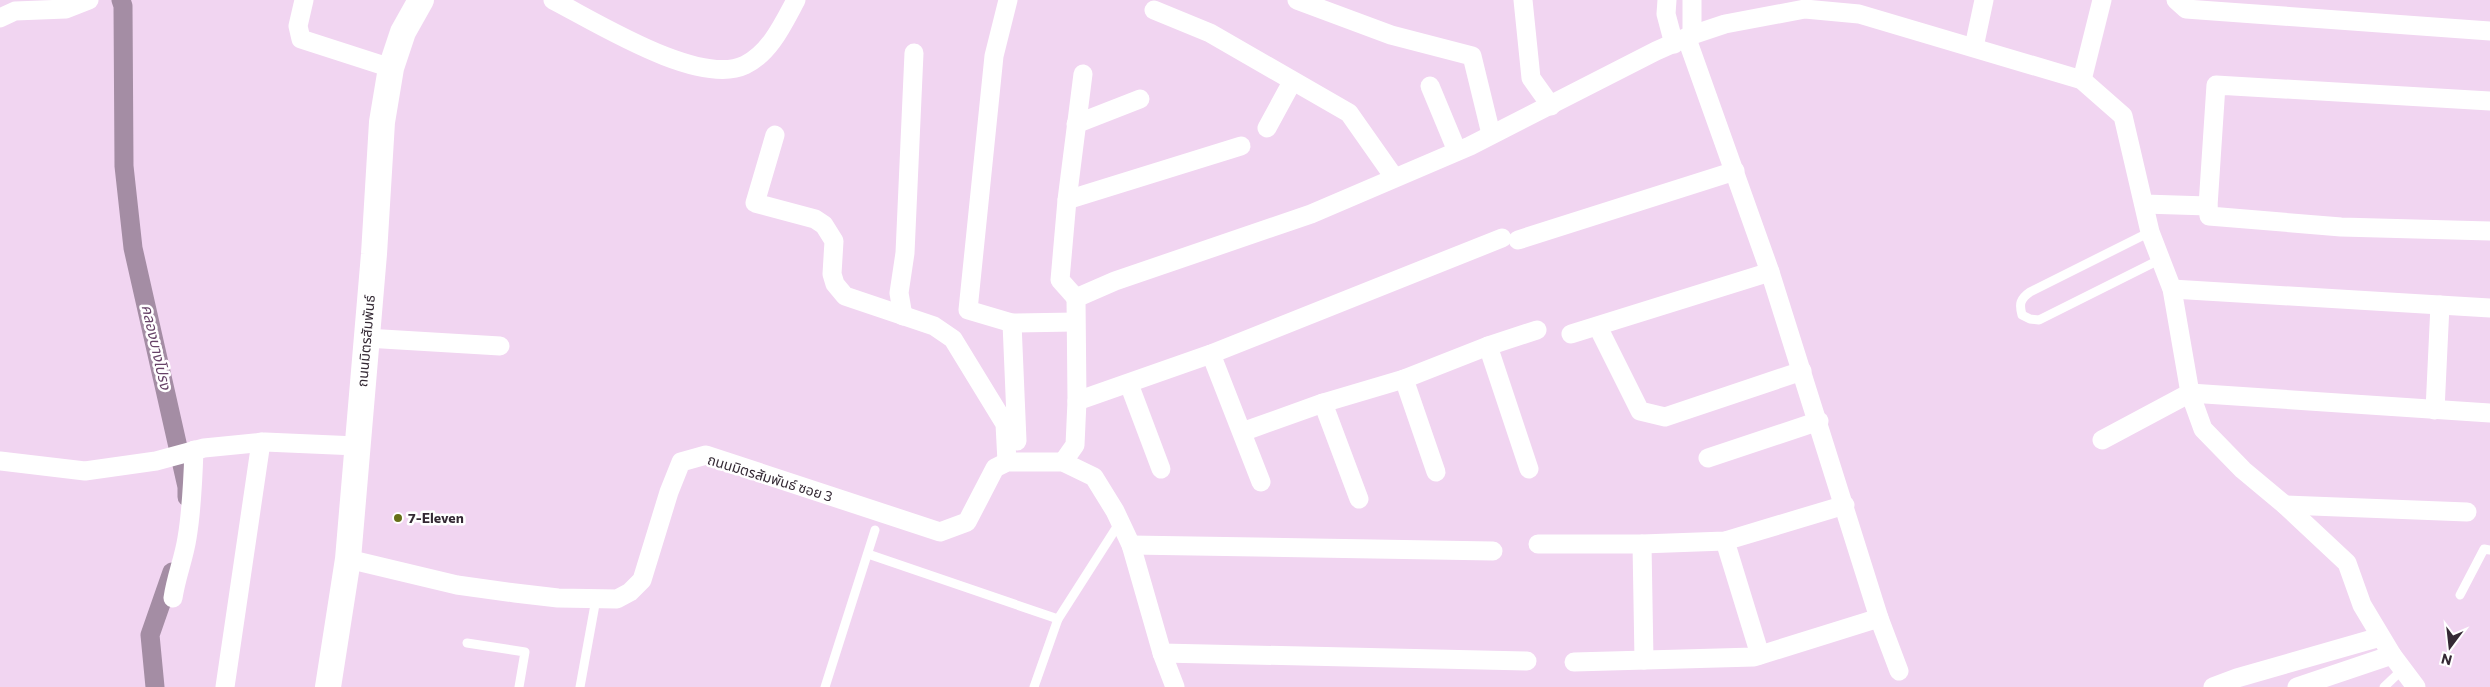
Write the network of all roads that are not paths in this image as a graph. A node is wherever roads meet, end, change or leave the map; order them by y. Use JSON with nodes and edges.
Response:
{"nodes":[{"id":1,"x":88,"y":0,"type":"edge"},
{"id":2,"x":304,"y":0,"type":"edge"},
{"id":3,"x":421,"y":0,"type":"edge"},
{"id":4,"x":553,"y":0,"type":"edge"},
{"id":5,"x":796,"y":0,"type":"edge"},
{"id":6,"x":1008,"y":0,"type":"edge"},
{"id":7,"x":1297,"y":0,"type":"edge"},
{"id":8,"x":1523,"y":0,"type":"edge"},
{"id":9,"x":1667,"y":0,"type":"edge"},
{"id":10,"x":1692,"y":0,"type":"edge"},
{"id":11,"x":1984,"y":0,"type":"edge"},
{"id":12,"x":2102,"y":0,"type":"edge"},
{"id":13,"x":2176,"y":0,"type":"edge"},
{"id":14,"x":1154,"y":10,"type":"dead end"},
{"id":15,"x":0,"y":18,"type":"edge"},
{"id":16,"x":2490,"y":31,"type":"edge"},
{"id":17,"x":1684,"y":40,"type":"junction"},
{"id":18,"x":1974,"y":48,"type":"junction"},
{"id":19,"x":914,"y":53,"type":"dead end"},
{"id":20,"x":390,"y":68,"type":"junction"},
{"id":21,"x":1083,"y":74,"type":"dead end"},
{"id":22,"x":2082,"y":80,"type":"junction"},
{"id":23,"x":1292,"y":82,"type":"junction"},
{"id":24,"x":1430,"y":86,"type":"dead end"},
{"id":25,"x":1140,"y":99,"type":"dead end"},
{"id":26,"x":2490,"y":101,"type":"edge"},
{"id":27,"x":1551,"y":106,"type":"junction"},
{"id":28,"x":1076,"y":124,"type":"junction"},
{"id":29,"x":1267,"y":128,"type":"dead end"},
{"id":30,"x":1491,"y":134,"type":"junction"},
{"id":31,"x":774,"y":135,"type":"dead end"},
{"id":32,"x":1241,"y":146,"type":"dead end"},
{"id":33,"x":1457,"y":152,"type":"junction"},
{"id":34,"x":1735,"y":171,"type":"junction"},
{"id":35,"x":1394,"y":177,"type":"junction"},
{"id":36,"x":1067,"y":200,"type":"junction"},
{"id":37,"x":2208,"y":211,"type":"junction"},
{"id":38,"x":2147,"y":217,"type":"junction"},
{"id":39,"x":2490,"y":232,"type":"edge"},
{"id":40,"x":2161,"y":259,"type":"junction"},
{"id":41,"x":1770,"y":272,"type":"junction"},
{"id":42,"x":2172,"y":289,"type":"junction"},
{"id":43,"x":1076,"y":298,"type":"junction"},
{"id":44,"x":2440,"y":305,"type":"junction"},
{"id":45,"x":2490,"y":308,"type":"edge"},
{"id":46,"x":903,"y":316,"type":"junction"},
{"id":47,"x":1012,"y":322,"type":"junction"},
{"id":48,"x":1075,"y":322,"type":"junction"},
{"id":49,"x":1598,"y":327,"type":"junction"},
{"id":50,"x":1537,"y":330,"type":"dead end"},
{"id":51,"x":1571,"y":334,"type":"dead end"},
{"id":52,"x":366,"y":338,"type":"junction"},
{"id":53,"x":500,"y":346,"type":"dead end"},
{"id":54,"x":1488,"y":346,"type":"junction"},
{"id":55,"x":1211,"y":354,"type":"junction"},
{"id":56,"x":1802,"y":371,"type":"junction"},
{"id":57,"x":1404,"y":379,"type":"junction"},
{"id":58,"x":1129,"y":384,"type":"junction"},
{"id":59,"x":2190,"y":393,"type":"junction"},
{"id":60,"x":1077,"y":401,"type":"junction"},
{"id":61,"x":1323,"y":404,"type":"junction"},
{"id":62,"x":2435,"y":410,"type":"junction"},
{"id":63,"x":2490,"y":413,"type":"edge"},
{"id":64,"x":1819,"y":421,"type":"junction"},
{"id":65,"x":1242,"y":432,"type":"junction"},
{"id":66,"x":2102,"y":440,"type":"dead end"},
{"id":67,"x":261,"y":442,"type":"junction"},
{"id":68,"x":357,"y":446,"type":"junction"},
{"id":69,"x":191,"y":451,"type":"junction"},
{"id":70,"x":1708,"y":458,"type":"dead end"},
{"id":71,"x":0,"y":461,"type":"edge"},
{"id":72,"x":1012,"y":462,"type":"junction"},
{"id":73,"x":1063,"y":462,"type":"junction"},
{"id":74,"x":1161,"y":469,"type":"dead end"},
{"id":75,"x":1528,"y":469,"type":"dead end"},
{"id":76,"x":1436,"y":472,"type":"dead end"},
{"id":77,"x":1261,"y":482,"type":"dead end"},
{"id":78,"x":1359,"y":500,"type":"dead end"},
{"id":79,"x":1845,"y":505,"type":"junction"},
{"id":80,"x":2285,"y":505,"type":"junction"},
{"id":81,"x":2467,"y":512,"type":"dead end"},
{"id":82,"x":1120,"y":522,"type":"junction"},
{"id":83,"x":875,"y":530,"type":"dead end"},
{"id":84,"x":1725,"y":541,"type":"junction"},
{"id":85,"x":1538,"y":544,"type":"dead end"},
{"id":86,"x":1642,"y":544,"type":"junction"},
{"id":87,"x":1131,"y":545,"type":"junction"},
{"id":88,"x":2490,"y":550,"type":"edge"},
{"id":89,"x":1492,"y":551,"type":"dead end"},
{"id":90,"x":868,"y":554,"type":"junction"},
{"id":91,"x":348,"y":559,"type":"junction"},
{"id":92,"x":2460,"y":594,"type":"dead end"},
{"id":93,"x":173,"y":598,"type":"dead end"},
{"id":94,"x":596,"y":599,"type":"junction"},
{"id":95,"x":1058,"y":618,"type":"junction"},
{"id":96,"x":1879,"y":618,"type":"junction"},
{"id":97,"x":2380,"y":637,"type":"junction"},
{"id":98,"x":467,"y":643,"type":"dead end"},
{"id":99,"x":1162,"y":653,"type":"junction"},
{"id":100,"x":1760,"y":655,"type":"junction"},
{"id":101,"x":1644,"y":660,"type":"junction"},
{"id":102,"x":1527,"y":661,"type":"dead end"},
{"id":103,"x":1574,"y":662,"type":"dead end"},
{"id":104,"x":2397,"y":662,"type":"junction"},
{"id":105,"x":1899,"y":671,"type":"dead end"},
{"id":106,"x":225,"y":687,"type":"edge"},
{"id":107,"x":328,"y":687,"type":"edge"},
{"id":108,"x":519,"y":687,"type":"edge"},
{"id":109,"x":580,"y":687,"type":"edge"},
{"id":110,"x":825,"y":687,"type":"edge"},
{"id":111,"x":1034,"y":687,"type":"edge"},
{"id":112,"x":1176,"y":687,"type":"edge"},
{"id":113,"x":2213,"y":687,"type":"edge"},
{"id":114,"x":2297,"y":687,"type":"edge"},
{"id":115,"x":2384,"y":687,"type":"edge"},
{"id":116,"x":2416,"y":687,"type":"edge"}],
"edges":[{"from":1,"to":15,"type":"street"},
{"from":2,"to":20,"type":"street"},
{"from":3,"to":20,"type":"street","name":"ถนนมิตรสัมพันธ์"},
{"from":4,"to":5,"type":"street"},
{"from":6,"to":47,"type":"street"},
{"from":7,"to":30,"type":"street"},
{"from":8,"to":27,"type":"street"},
{"from":9,"to":17,"type":"street"},
{"from":10,"to":17,"type":"street"},
{"from":11,"to":18,"type":"street"},
{"from":12,"to":22,"type":"street"},
{"from":13,"to":16,"type":"street"},
{"from":14,"to":23,"type":"street"},
{"from":17,"to":18,"type":"street"},
{"from":17,"to":27,"type":"street"},
{"from":17,"to":34,"type":"street"},
{"from":18,"to":22,"type":"street"},
{"from":19,"to":46,"type":"street"},
{"from":20,"to":52,"type":"street","name":"ถนนมิตรสัมพันธ์"},
{"from":21,"to":28,"type":"street"},
{"from":22,"to":38,"type":"street"},
{"from":23,"to":29,"type":"street"},
{"from":23,"to":35,"type":"street"},
{"from":24,"to":33,"type":"street"},
{"from":25,"to":28,"type":"street"},
{"from":26,"to":37,"type":"street"},
{"from":27,"to":30,"type":"street"},
{"from":28,"to":36,"type":"street"},
{"from":30,"to":33,"type":"street"},
{"from":31,"to":46,"type":"street"},
{"from":32,"to":36,"type":"street"},
{"from":33,"to":35,"type":"street"},
{"from":34,"to":41,"type":"street"},
{"from":34,"to":55,"type":"street"},
{"from":35,"to":43,"type":"street"},
{"from":36,"to":43,"type":"street"},
{"from":37,"to":38,"type":"street"},
{"from":37,"to":39,"type":"street"},
{"from":38,"to":40,"type":"street"},
{"from":38,"to":40,"type":"lane"},
{"from":40,"to":42,"type":"street"},
{"from":41,"to":49,"type":"street"},
{"from":41,"to":56,"type":"street"},
{"from":42,"to":44,"type":"street"},
{"from":42,"to":59,"type":"street"},
{"from":43,"to":48,"type":"street"},
{"from":44,"to":45,"type":"street"},
{"from":44,"to":62,"type":"street"},
{"from":46,"to":72,"type":"street"},
{"from":47,"to":48,"type":"street"},
{"from":47,"to":72,"type":"street"},
{"from":48,"to":60,"type":"street"},
{"from":49,"to":51,"type":"street"},
{"from":49,"to":56,"type":"street"},
{"from":50,"to":54,"type":"street"},
{"from":52,"to":53,"type":"street"},
{"from":52,"to":68,"type":"street","name":"ถนนมิตรสัมพันธ์"},
{"from":54,"to":57,"type":"street"},
{"from":54,"to":75,"type":"street"},
{"from":55,"to":58,"type":"street"},
{"from":55,"to":65,"type":"street"},
{"from":56,"to":64,"type":"street"},
{"from":57,"to":61,"type":"street"},
{"from":57,"to":76,"type":"street"},
{"from":58,"to":60,"type":"street"},
{"from":58,"to":74,"type":"street"},
{"from":59,"to":62,"type":"street"},
{"from":59,"to":66,"type":"street"},
{"from":59,"to":80,"type":"street"},
{"from":60,"to":73,"type":"street"},
{"from":61,"to":65,"type":"street"},
{"from":61,"to":78,"type":"street"},
{"from":62,"to":63,"type":"street"},
{"from":64,"to":70,"type":"street"},
{"from":64,"to":79,"type":"street"},
{"from":65,"to":77,"type":"street"},
{"from":67,"to":68,"type":"street"},
{"from":67,"to":69,"type":"street"},
{"from":67,"to":106,"type":"street"},
{"from":68,"to":91,"type":"street","name":"ถนนมิตรสัมพันธ์"},
{"from":69,"to":71,"type":"street"},
{"from":69,"to":93,"type":"street"},
{"from":72,"to":73,"type":"street"},
{"from":72,"to":94,"type":"street","name":"ถนนมิตรสัมพันธ์ ซอย 3"},
{"from":73,"to":82,"type":"street"},
{"from":79,"to":84,"type":"street"},
{"from":79,"to":96,"type":"street"},
{"from":80,"to":81,"type":"street"},
{"from":80,"to":97,"type":"street"},
{"from":82,"to":87,"type":"street"},
{"from":82,"to":95,"type":"lane"},
{"from":83,"to":90,"type":"lane"},
{"from":84,"to":86,"type":"street"},
{"from":84,"to":100,"type":"street"},
{"from":85,"to":86,"type":"street"},
{"from":86,"to":101,"type":"street"},
{"from":87,"to":89,"type":"street"},
{"from":87,"to":99,"type":"street"},
{"from":88,"to":92,"type":"lane"},
{"from":90,"to":95,"type":"lane"},
{"from":90,"to":110,"type":"lane"},
{"from":91,"to":94,"type":"street","name":"ถนนมิตรสัมพันธ์ ซอย 3"},
{"from":91,"to":107,"type":"street","name":"ถนนมิตรสัมพันธ์"},
{"from":94,"to":109,"type":"lane"},
{"from":95,"to":111,"type":"lane"},
{"from":96,"to":100,"type":"street"},
{"from":96,"to":105,"type":"street"},
{"from":97,"to":104,"type":"street"},
{"from":97,"to":113,"type":"street"},
{"from":98,"to":108,"type":"lane"},
{"from":99,"to":102,"type":"street"},
{"from":99,"to":112,"type":"street"},
{"from":100,"to":101,"type":"street"},
{"from":101,"to":103,"type":"street"},
{"from":104,"to":114,"type":"street"},
{"from":104,"to":115,"type":"lane"},
{"from":104,"to":116,"type":"street"}]}
